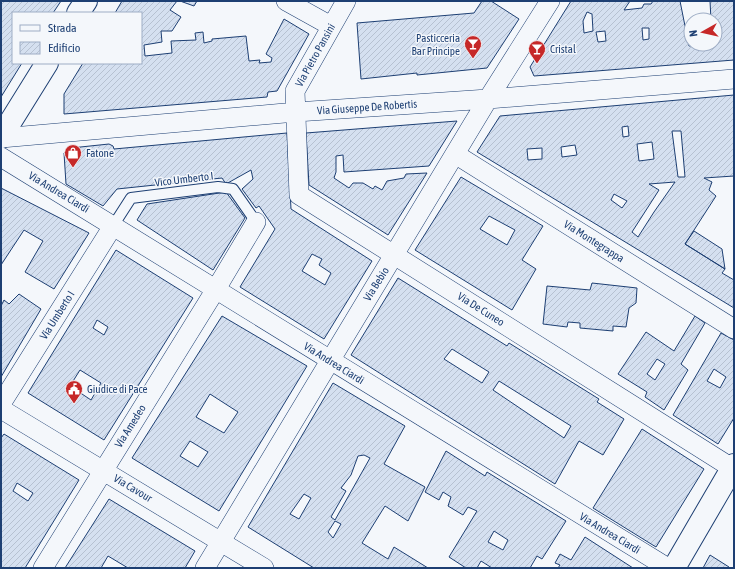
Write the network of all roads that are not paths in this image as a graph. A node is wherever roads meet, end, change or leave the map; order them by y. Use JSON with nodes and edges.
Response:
{"nodes":[{"id":1,"x":86,"y":1,"type":"edge"},
{"id":2,"x":286,"y":1,"type":"edge"},
{"id":3,"x":346,"y":1,"type":"edge"},
{"id":4,"x":542,"y":4,"type":"edge"},
{"id":5,"x":79,"y":12,"type":"edge"},
{"id":6,"x":331,"y":26,"type":"junction"},
{"id":7,"x":46,"y":64,"type":"edge"},
{"id":8,"x":734,"y":78,"type":"edge"},
{"id":9,"x":488,"y":99,"type":"junction"},
{"id":10,"x":296,"y":112,"type":"junction"},
{"id":11,"x":1,"y":138,"type":"edge"},
{"id":12,"x":455,"y":154,"type":"junction"},
{"id":13,"x":1,"y":157,"type":"edge"},
{"id":14,"x":256,"y":222,"type":"joint"},
{"id":15,"x":113,"y":226,"type":"junction"},
{"id":16,"x":394,"y":255,"type":"junction"},
{"id":17,"x":216,"y":289,"type":"junction"},
{"id":18,"x":734,"y":328,"type":"edge"},
{"id":19,"x":329,"y":360,"type":"junction"},
{"id":20,"x":1,"y":404,"type":"edge"},
{"id":21,"x":1,"y":409,"type":"edge"},
{"id":22,"x":733,"y":467,"type":"edge"},
{"id":23,"x":102,"y":470,"type":"junction"},
{"id":24,"x":220,"y":541,"type":"junction"},
{"id":25,"x":43,"y":568,"type":"edge"},
{"id":26,"x":204,"y":568,"type":"edge"},
{"id":27,"x":264,"y":568,"type":"edge"},
{"id":28,"x":668,"y":568,"type":"edge"},
{"id":29,"x":674,"y":568,"type":"edge"}],
"edges":[{"from":1,"to":5,"type":"street"},
{"from":2,"to":6,"type":"street"},
{"from":3,"to":6,"type":"street","name":"Via Pietro Pansini"},
{"from":4,"to":9,"type":"street","name":"Via Bebio"},
{"from":6,"to":10,"type":"street","name":"Via Pietro Pansini"},
{"from":7,"to":11,"type":"street"},
{"from":8,"to":9,"type":"street","name":"Via Giuseppe De Robertis"},
{"from":9,"to":10,"type":"street","name":"Via Giuseppe De Robertis"},
{"from":9,"to":12,"type":"street","name":"Via Bebio"},
{"from":10,"to":11,"type":"street","name":"Via Giuseppe De Robertis"},
{"from":10,"to":16,"type":"street","name":"Via De Cuneo"},
{"from":12,"to":16,"type":"street","name":"Via Bebio"},
{"from":12,"to":18,"type":"street","name":"Via Montegrappa"},
{"from":13,"to":15,"type":"street","name":"Via Andrea Ciardi"},
{"from":14,"to":15,"type":"lane","name":"Vico Umberto I"},
{"from":14,"to":17,"type":"street","name":"Via Amedeo"},
{"from":15,"to":17,"type":"street","name":"Via Andrea Ciardi"},
{"from":15,"to":20,"type":"street","name":"Via Umberto I"},
{"from":16,"to":19,"type":"street","name":"Via Bebio"},
{"from":16,"to":22,"type":"street","name":"Via De Cuneo"},
{"from":17,"to":19,"type":"street","name":"Via Andrea Ciardi"},
{"from":17,"to":23,"type":"street","name":"Via Amedeo"},
{"from":19,"to":24,"type":"street","name":"Via Bebio"},
{"from":19,"to":28,"type":"street","name":"Via Andrea Ciardi"},
{"from":21,"to":23,"type":"street","name":"Via Cavour"},
{"from":22,"to":29,"type":"street"},
{"from":23,"to":24,"type":"street","name":"Via Cavour"},
{"from":23,"to":25,"type":"street","name":"Via Amedeo"},
{"from":24,"to":26,"type":"street","name":"Via Bebio"},
{"from":24,"to":27,"type":"street","name":"Via Cavour"}]}
